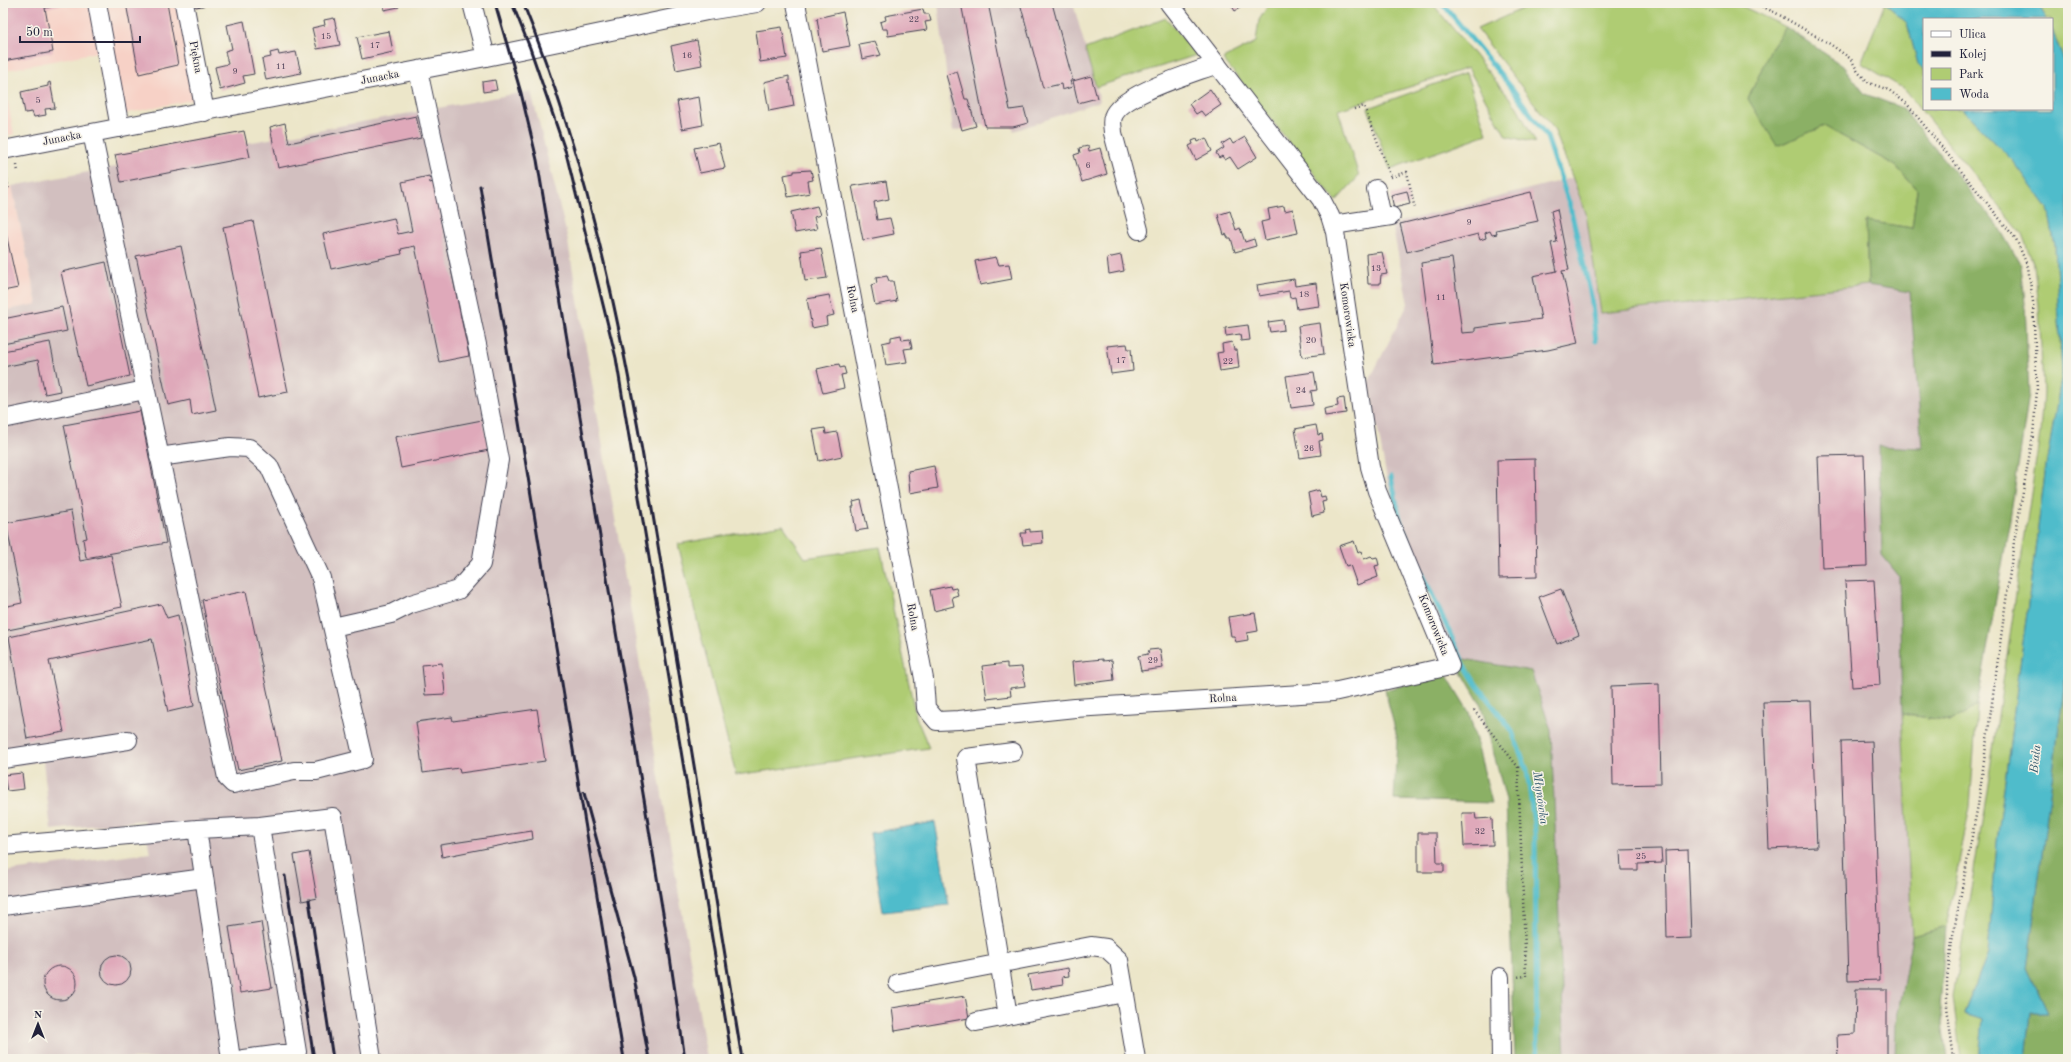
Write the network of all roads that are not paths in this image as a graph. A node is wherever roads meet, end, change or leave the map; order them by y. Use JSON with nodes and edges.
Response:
{"nodes":[{"id":1,"x":97,"y":3,"type":"edge"},
{"id":2,"x":184,"y":3,"type":"edge"},
{"id":3,"x":472,"y":3,"type":"edge"},
{"id":4,"x":757,"y":3,"type":"edge"},
{"id":5,"x":796,"y":3,"type":"edge"},
{"id":6,"x":1169,"y":3,"type":"edge"},
{"id":7,"x":706,"y":7,"type":"edge"},
{"id":8,"x":486,"y":57,"type":"junction"},
{"id":9,"x":1217,"y":64,"type":"junction"},
{"id":10,"x":418,"y":70,"type":"junction"},
{"id":11,"x":205,"y":112,"type":"junction"},
{"id":12,"x":120,"y":128,"type":"junction"},
{"id":13,"x":92,"y":133,"type":"junction"},
{"id":14,"x":3,"y":150,"type":"edge"},
{"id":15,"x":1381,"y":184,"type":"road end"},
{"id":16,"x":1333,"y":225,"type":"junction"},
{"id":17,"x":1140,"y":230,"type":"dead end"},
{"id":18,"x":145,"y":390,"type":"junction"},
{"id":19,"x":3,"y":419,"type":"edge"},
{"id":20,"x":159,"y":457,"type":"junction"},
{"id":21,"x":333,"y":627,"type":"junction"},
{"id":22,"x":1450,"y":666,"type":"joint"},
{"id":23,"x":128,"y":740,"type":"dead end"},
{"id":24,"x":1013,"y":752,"type":"dead end"},
{"id":25,"x":3,"y":759,"type":"edge"},
{"id":26,"x":260,"y":826,"type":"junction"},
{"id":27,"x":197,"y":829,"type":"junction"},
{"id":28,"x":3,"y":846,"type":"edge"},
{"id":29,"x":204,"y":878,"type":"junction"},
{"id":30,"x":3,"y":906,"type":"edge"},
{"id":31,"x":999,"y":963,"type":"junction"},
{"id":32,"x":1500,"y":977,"type":"road end"},
{"id":33,"x":898,"y":983,"type":"dead end"},
{"id":34,"x":1124,"y":993,"type":"junction"},
{"id":35,"x":1008,"y":1016,"type":"junction"},
{"id":36,"x":976,"y":1022,"type":"dead end"},
{"id":37,"x":231,"y":1059,"type":"edge"},
{"id":38,"x":243,"y":1059,"type":"edge"},
{"id":39,"x":372,"y":1059,"type":"edge"},
{"id":40,"x":1136,"y":1059,"type":"edge"},
{"id":41,"x":1501,"y":1059,"type":"edge"}],
"edges":[{"from":1,"to":12,"type":"street"},
{"from":2,"to":11,"type":"street","name":"Piękna"},
{"from":3,"to":8,"type":"street"},
{"from":4,"to":7,"type":"street","name":"Junacka"},
{"from":5,"to":22,"type":"street","name":"Rolna"},
{"from":6,"to":9,"type":"street","name":"Komorowicka"},
{"from":7,"to":8,"type":"street","name":"Junacka"},
{"from":8,"to":10,"type":"street","name":"Junacka"},
{"from":9,"to":16,"type":"street","name":"Komorowicka"},
{"from":9,"to":17,"type":"street"},
{"from":10,"to":11,"type":"street","name":"Junacka"},
{"from":10,"to":21,"type":"street"},
{"from":11,"to":12,"type":"street","name":"Junacka"},
{"from":12,"to":13,"type":"street","name":"Junacka"},
{"from":13,"to":14,"type":"street","name":"Junacka"},
{"from":13,"to":18,"type":"street"},
{"from":15,"to":16,"type":"street"},
{"from":16,"to":22,"type":"street","name":"Komorowicka"},
{"from":18,"to":19,"type":"street"},
{"from":18,"to":20,"type":"street"},
{"from":20,"to":21,"type":"street"},
{"from":20,"to":21,"type":"street"},
{"from":23,"to":25,"type":"street"},
{"from":24,"to":31,"type":"street"},
{"from":26,"to":27,"type":"street"},
{"from":26,"to":38,"type":"street"},
{"from":26,"to":39,"type":"street"},
{"from":27,"to":28,"type":"street"},
{"from":27,"to":29,"type":"street"},
{"from":29,"to":30,"type":"street"},
{"from":29,"to":37,"type":"street"},
{"from":31,"to":33,"type":"street"},
{"from":31,"to":34,"type":"street"},
{"from":31,"to":35,"type":"street"},
{"from":32,"to":41,"type":"street"},
{"from":34,"to":35,"type":"street"},
{"from":34,"to":40,"type":"street"},
{"from":35,"to":36,"type":"street"}]}
